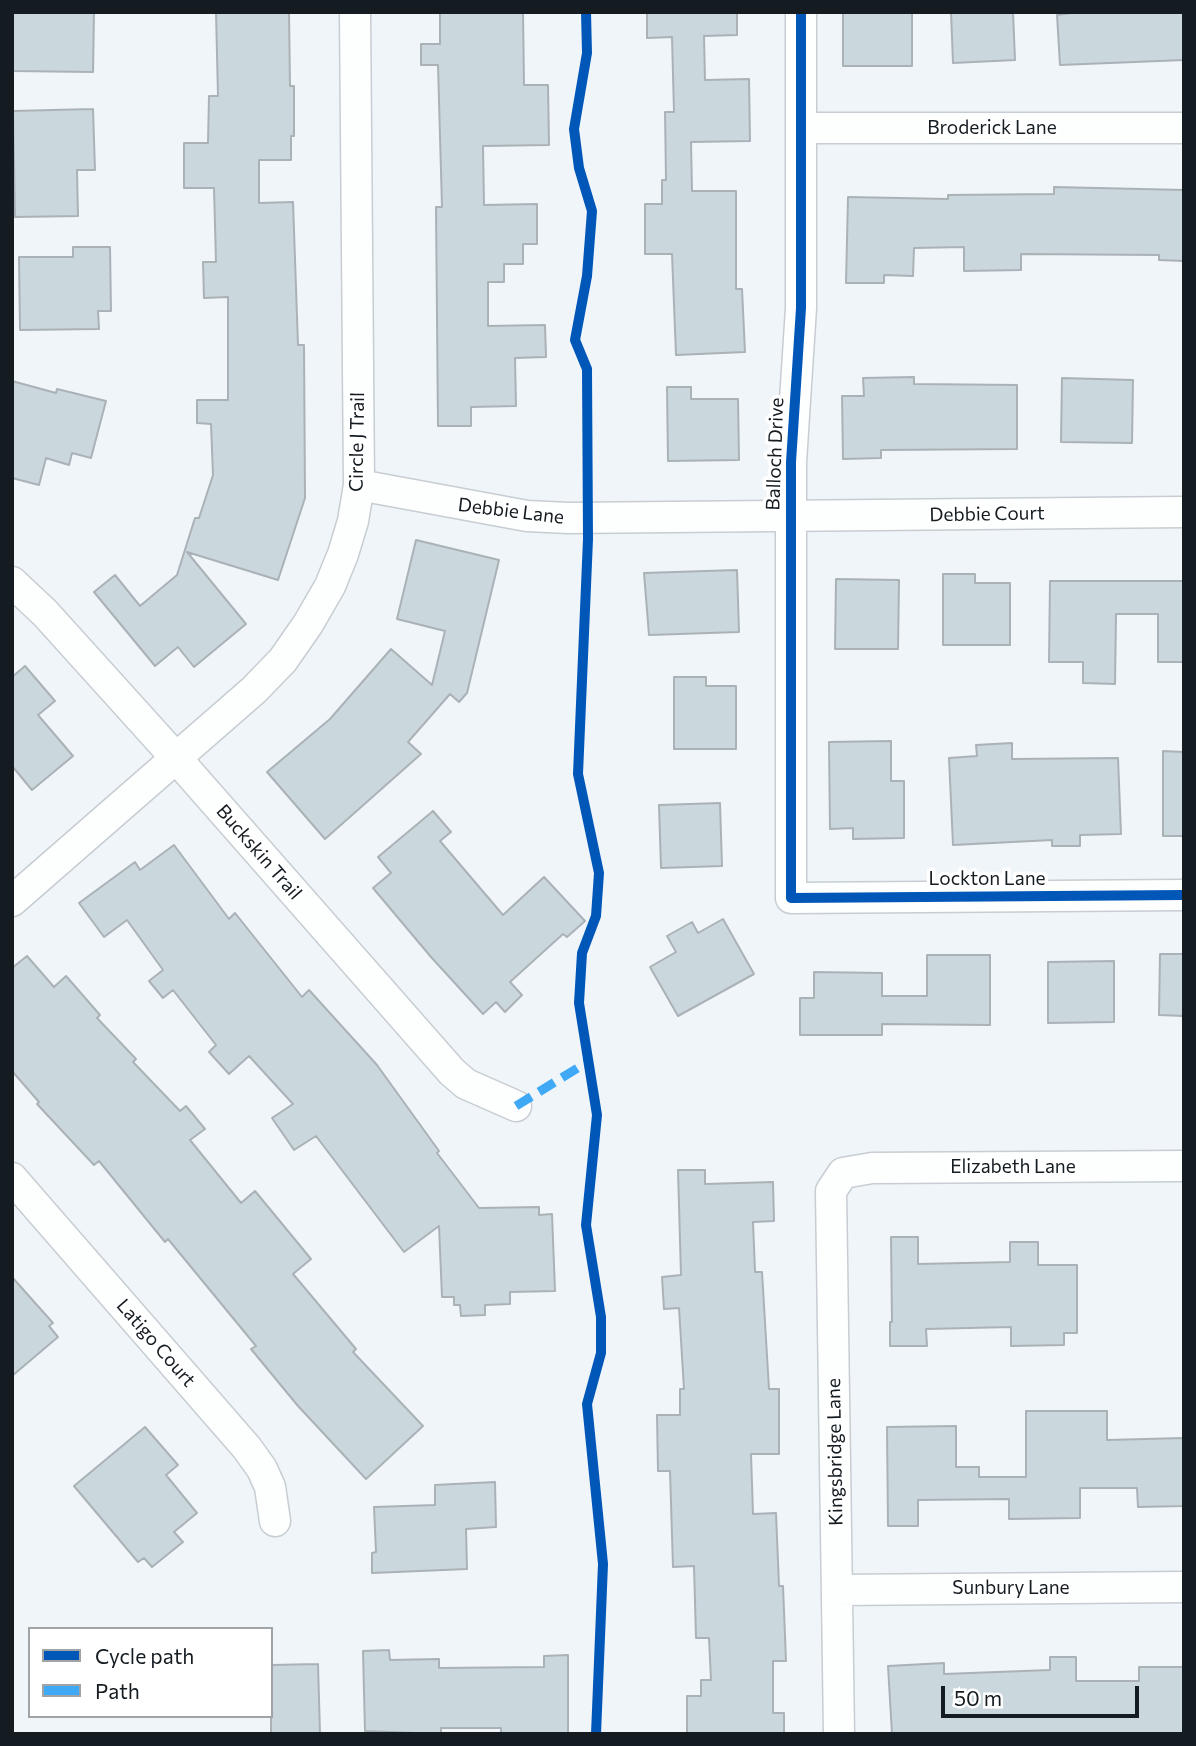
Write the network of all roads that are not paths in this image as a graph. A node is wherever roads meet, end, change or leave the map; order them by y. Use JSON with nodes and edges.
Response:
{"nodes":[{"id":1,"x":355,"y":12,"type":"edge"},
{"id":2,"x":801,"y":12,"type":"edge"},
{"id":3,"x":801,"y":128,"type":"junction"},
{"id":4,"x":1184,"y":128,"type":"edge"},
{"id":5,"x":359,"y":485,"type":"junction"},
{"id":6,"x":1184,"y":512,"type":"edge"},
{"id":7,"x":791,"y":516,"type":"junction"},
{"id":8,"x":12,"y":582,"type":"edge"},
{"id":9,"x":176,"y":758,"type":"junction"},
{"id":10,"x":1184,"y":895,"type":"edge"},
{"id":11,"x":791,"y":898,"type":"joint"},
{"id":12,"x":12,"y":901,"type":"edge"},
{"id":13,"x":516,"y":1106,"type":"dead end"},
{"id":14,"x":1184,"y":1166,"type":"edge"},
{"id":15,"x":843,"y":1173,"type":"joint"},
{"id":16,"x":12,"y":1178,"type":"edge"},
{"id":17,"x":275,"y":1521,"type":"dead end"},
{"id":18,"x":1184,"y":1587,"type":"edge"},
{"id":19,"x":837,"y":1590,"type":"junction"},
{"id":20,"x":839,"y":1734,"type":"edge"}],
"edges":[{"from":1,"to":5,"type":"street","name":"Circle J Trail"},
{"from":2,"to":3,"type":"street","name":"Balloch Drive"},
{"from":3,"to":4,"type":"street","name":"Broderick Lane"},
{"from":3,"to":7,"type":"street","name":"Balloch Drive"},
{"from":5,"to":7,"type":"street","name":"Debbie Lane"},
{"from":5,"to":9,"type":"street","name":"Circle J Trail"},
{"from":6,"to":7,"type":"street","name":"Debbie Court"},
{"from":7,"to":11,"type":"street","name":"Balloch Drive"},
{"from":8,"to":9,"type":"street","name":"Buckskin Trail"},
{"from":9,"to":12,"type":"street","name":"Circle J Trail"},
{"from":9,"to":13,"type":"street","name":"Buckskin Trail"},
{"from":10,"to":11,"type":"street","name":"Lockton Lane"},
{"from":14,"to":15,"type":"street","name":"Elizabeth Lane"},
{"from":15,"to":19,"type":"street","name":"Kingsbridge Lane"},
{"from":16,"to":17,"type":"street","name":"Latigo Court"},
{"from":18,"to":19,"type":"street","name":"Sunbury Lane"},
{"from":19,"to":20,"type":"street","name":"Kingsbridge Lane"}]}
